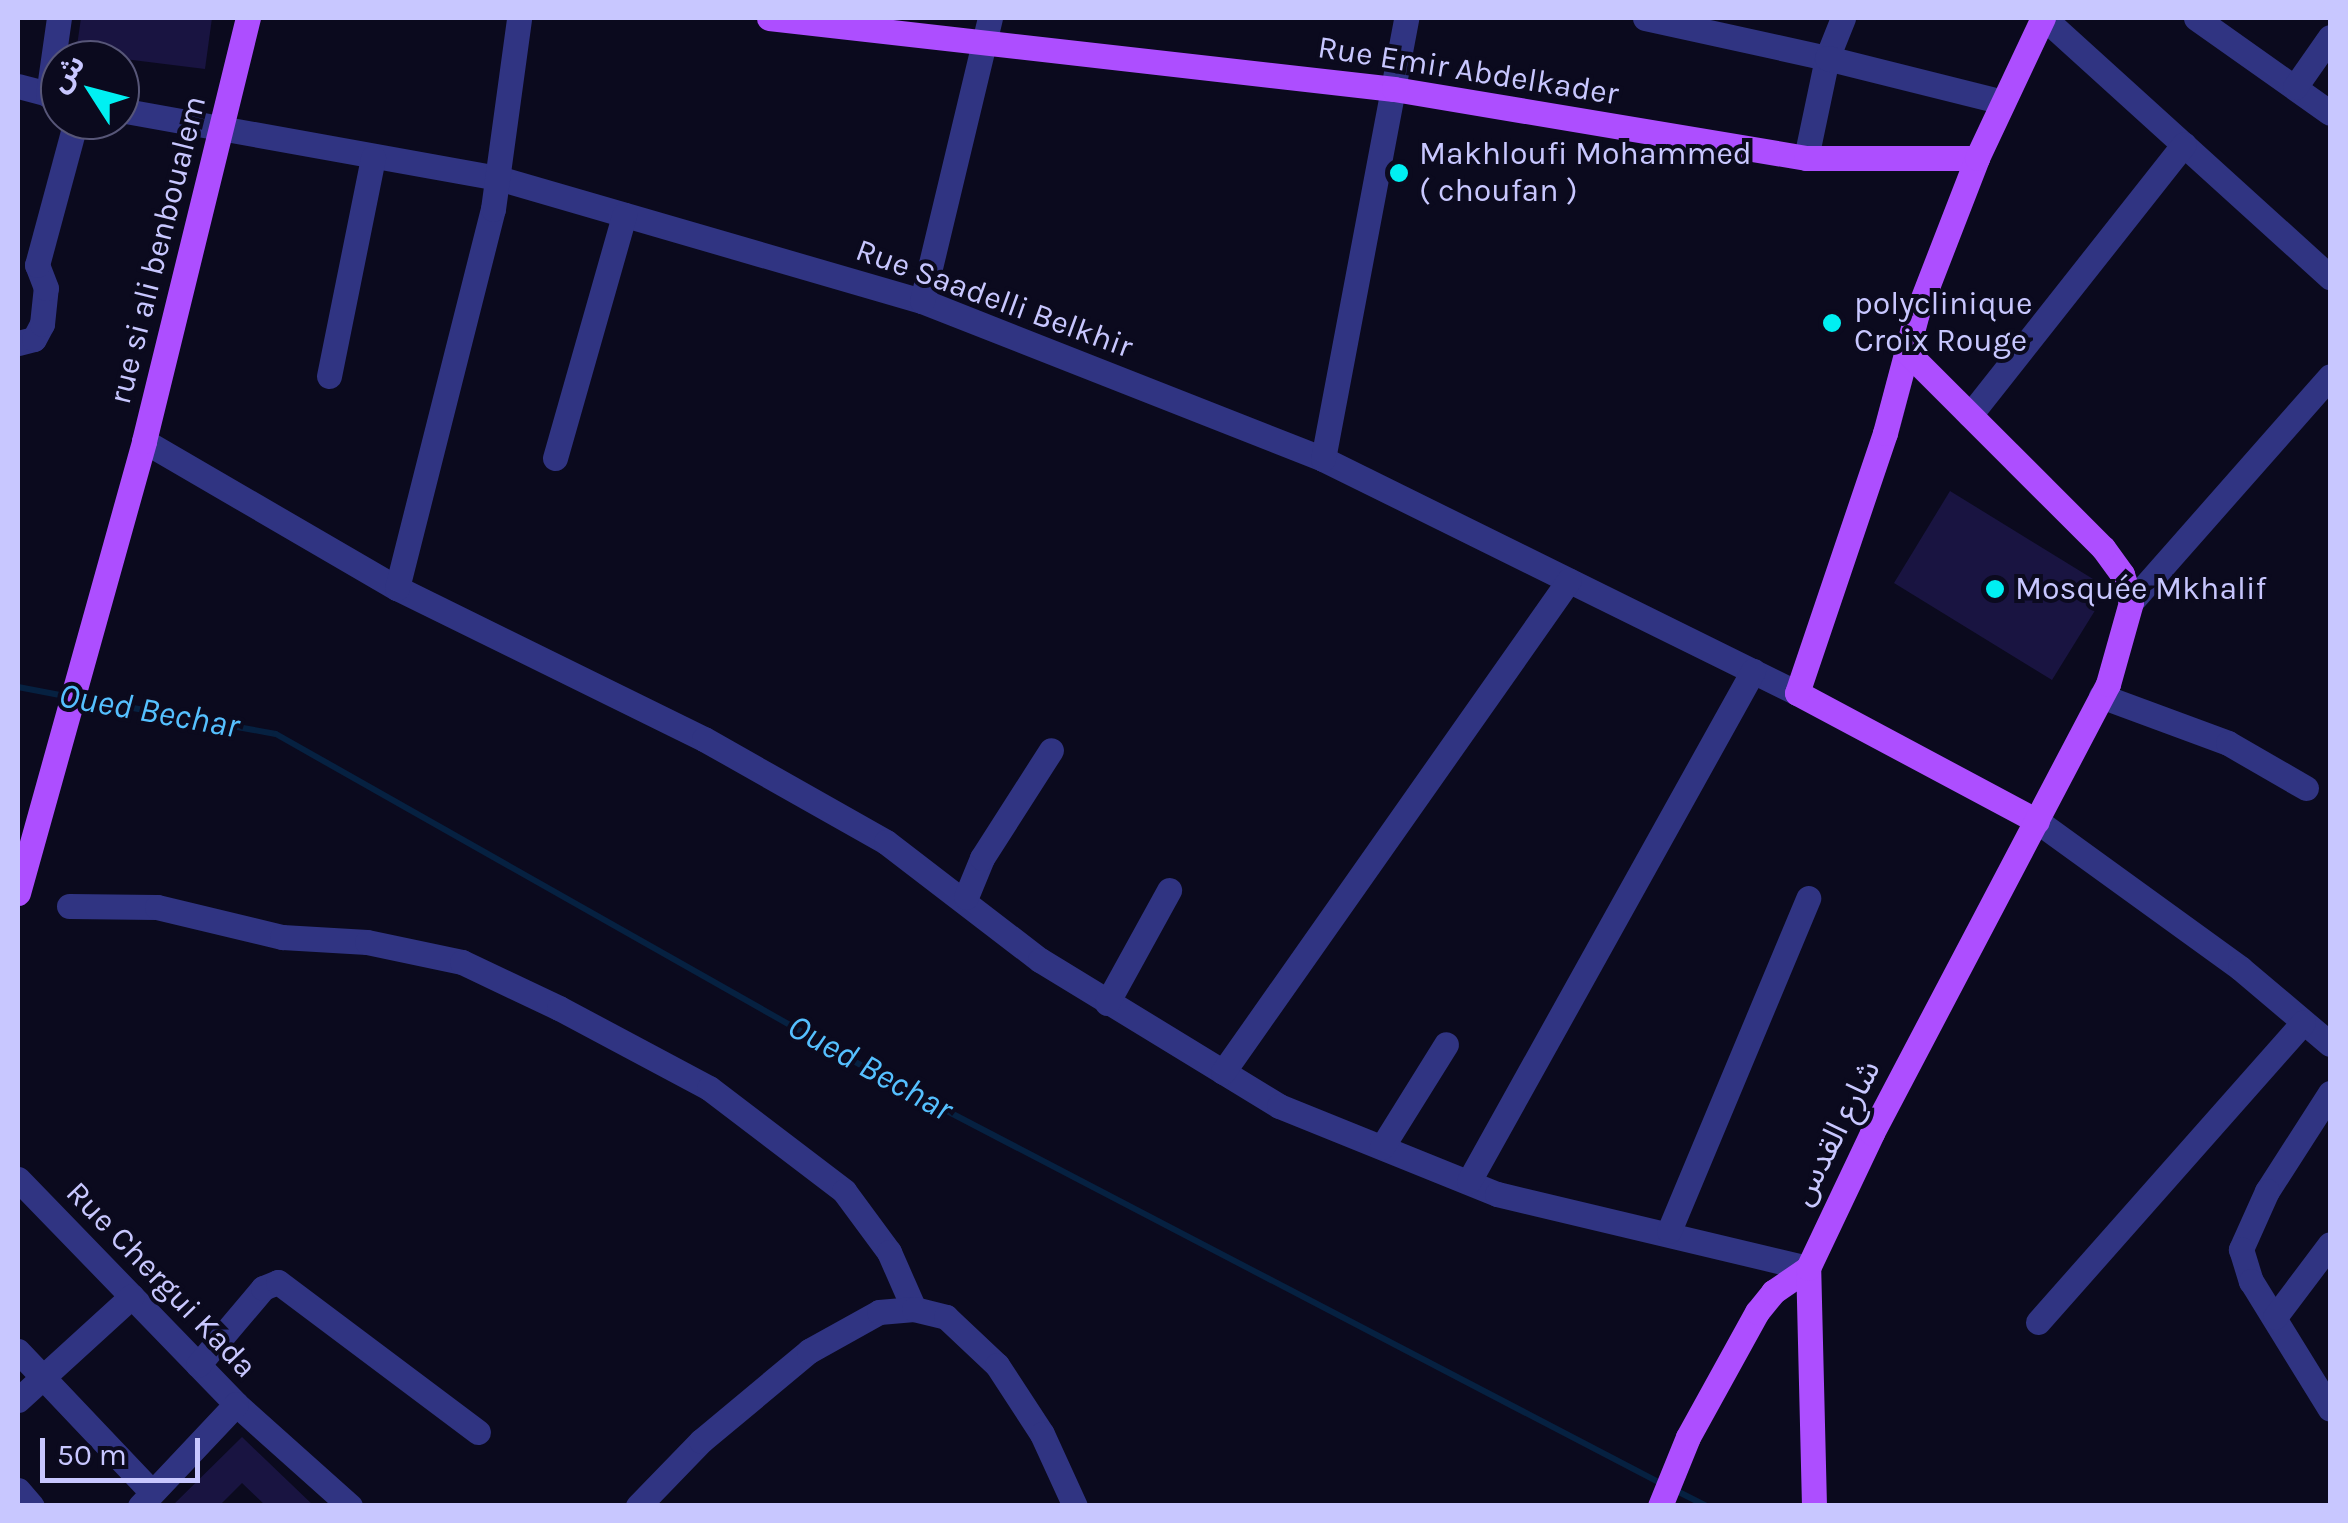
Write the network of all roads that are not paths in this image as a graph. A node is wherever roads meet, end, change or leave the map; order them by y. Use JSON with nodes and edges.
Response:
{"nodes":[{"id":1,"x":248,"y":18,"type":"edge"},
{"id":2,"x":519,"y":18,"type":"edge"},
{"id":3,"x":769,"y":18,"type":"edge"},
{"id":4,"x":1406,"y":18,"type":"edge"},
{"id":5,"x":1646,"y":18,"type":"edge"},
{"id":6,"x":1843,"y":18,"type":"edge"},
{"id":7,"x":2043,"y":18,"type":"edge"},
{"id":8,"x":2196,"y":18,"type":"edge"},
{"id":9,"x":987,"y":29,"type":"edge"},
{"id":10,"x":2330,"y":37,"type":"edge"},
{"id":11,"x":1827,"y":58,"type":"junction"},
{"id":12,"x":2296,"y":87,"type":"junction"},
{"id":13,"x":1394,"y":88,"type":"junction"},
{"id":14,"x":2003,"y":102,"type":"junction"},
{"id":15,"x":2330,"y":113,"type":"edge"},
{"id":16,"x":140,"y":114,"type":"edge"},
{"id":17,"x":221,"y":130,"type":"junction"},
{"id":18,"x":71,"y":140,"type":"edge"},
{"id":19,"x":2184,"y":144,"type":"junction"},
{"id":20,"x":373,"y":157,"type":"junction"},
{"id":21,"x":1806,"y":158,"type":"junction"},
{"id":22,"x":1977,"y":158,"type":"junction"},
{"id":23,"x":498,"y":178,"type":"junction"},
{"id":24,"x":624,"y":215,"type":"junction"},
{"id":25,"x":2330,"y":277,"type":"edge"},
{"id":26,"x":922,"y":301,"type":"junction"},
{"id":27,"x":18,"y":343,"type":"edge"},
{"id":28,"x":1905,"y":350,"type":"junction"},
{"id":29,"x":330,"y":376,"type":"dead end"},
{"id":30,"x":2330,"y":376,"type":"edge"},
{"id":31,"x":1970,"y":415,"type":"junction"},
{"id":32,"x":144,"y":440,"type":"junction"},
{"id":33,"x":555,"y":458,"type":"dead end"},
{"id":34,"x":1323,"y":459,"type":"junction"},
{"id":35,"x":1569,"y":580,"type":"junction"},
{"id":36,"x":397,"y":588,"type":"junction"},
{"id":37,"x":2131,"y":602,"type":"junction"},
{"id":38,"x":1754,"y":671,"type":"junction"},
{"id":39,"x":1796,"y":693,"type":"junction"},
{"id":40,"x":2101,"y":696,"type":"junction"},
{"id":41,"x":1051,"y":750,"type":"dead end"},
{"id":42,"x":2306,"y":788,"type":"dead end"},
{"id":43,"x":2037,"y":821,"type":"junction"},
{"id":44,"x":1168,"y":890,"type":"dead end"},
{"id":45,"x":18,"y":893,"type":"edge"},
{"id":46,"x":966,"y":897,"type":"junction"},
{"id":47,"x":1808,"y":898,"type":"dead end"},
{"id":48,"x":69,"y":906,"type":"dead end"},
{"id":49,"x":1107,"y":1003,"type":"junction"},
{"id":50,"x":2304,"y":1022,"type":"junction"},
{"id":51,"x":1446,"y":1044,"type":"dead end"},
{"id":52,"x":2330,"y":1044,"type":"edge"},
{"id":53,"x":1223,"y":1072,"type":"junction"},
{"id":54,"x":2330,"y":1093,"type":"edge"},
{"id":55,"x":1382,"y":1147,"type":"junction"},
{"id":56,"x":18,"y":1179,"type":"edge"},
{"id":57,"x":1469,"y":1180,"type":"junction"},
{"id":58,"x":1669,"y":1232,"type":"junction"},
{"id":59,"x":2330,"y":1244,"type":"edge"},
{"id":60,"x":1808,"y":1268,"type":"junction"},
{"id":61,"x":132,"y":1296,"type":"junction"},
{"id":62,"x":914,"y":1310,"type":"junction"},
{"id":63,"x":2275,"y":1317,"type":"junction"},
{"id":64,"x":2038,"y":1322,"type":"dead end"},
{"id":65,"x":18,"y":1351,"type":"edge"},
{"id":66,"x":198,"y":1365,"type":"junction"},
{"id":67,"x":42,"y":1374,"type":"junction"},
{"id":68,"x":18,"y":1400,"type":"edge"},
{"id":69,"x":236,"y":1404,"type":"junction"},
{"id":70,"x":2330,"y":1409,"type":"edge"},
{"id":71,"x":478,"y":1432,"type":"dead end"},
{"id":72,"x":18,"y":1490,"type":"edge"},
{"id":73,"x":144,"y":1497,"type":"edge"},
{"id":74,"x":32,"y":1506,"type":"edge"},
{"id":75,"x":350,"y":1506,"type":"edge"},
{"id":76,"x":638,"y":1506,"type":"edge"},
{"id":77,"x":1075,"y":1506,"type":"edge"},
{"id":78,"x":1660,"y":1506,"type":"edge"},
{"id":79,"x":1814,"y":1506,"type":"edge"}],
"edges":[{"from":1,"to":17,"type":"main road","name":"rue si ali benboualem"},
{"from":2,"to":23,"type":"street"},
{"from":3,"to":9,"type":"main road","name":"Rue Emir Abdelkader"},
{"from":4,"to":13,"type":"street"},
{"from":5,"to":11,"type":"street"},
{"from":6,"to":11,"type":"street"},
{"from":7,"to":14,"type":"main road"},
{"from":7,"to":19,"type":"street"},
{"from":8,"to":12,"type":"street"},
{"from":9,"to":13,"type":"main road","name":"Rue Emir Abdelkader"},
{"from":9,"to":26,"type":"street"},
{"from":10,"to":12,"type":"street"},
{"from":11,"to":14,"type":"street"},
{"from":11,"to":21,"type":"street"},
{"from":12,"to":15,"type":"street"},
{"from":13,"to":21,"type":"main road","name":"Rue Emir Abdelkader"},
{"from":13,"to":34,"type":"street"},
{"from":14,"to":22,"type":"main road"},
{"from":16,"to":17,"type":"street","name":"Rue Saadelli Belkhir"},
{"from":17,"to":20,"type":"street","name":"Rue Saadelli Belkhir"},
{"from":17,"to":32,"type":"main road","name":"rue si ali benboualem"},
{"from":18,"to":27,"type":"street"},
{"from":19,"to":25,"type":"street"},
{"from":19,"to":31,"type":"street"},
{"from":20,"to":23,"type":"street","name":"Rue Saadelli Belkhir"},
{"from":20,"to":29,"type":"street"},
{"from":21,"to":22,"type":"main road","name":"Rue Emir Abdelkader"},
{"from":22,"to":28,"type":"main road"},
{"from":23,"to":24,"type":"street","name":"Rue Saadelli Belkhir"},
{"from":23,"to":36,"type":"street"},
{"from":24,"to":26,"type":"street","name":"Rue Saadelli Belkhir"},
{"from":24,"to":33,"type":"street"},
{"from":26,"to":34,"type":"street","name":"Rue Saadelli Belkhir"},
{"from":28,"to":31,"type":"main road"},
{"from":28,"to":39,"type":"main road"},
{"from":30,"to":37,"type":"street"},
{"from":31,"to":37,"type":"main road"},
{"from":32,"to":36,"type":"street"},
{"from":32,"to":45,"type":"main road","name":"rue si ali benboualem"},
{"from":34,"to":35,"type":"street","name":"Rue Saadelli Belkhir"},
{"from":35,"to":38,"type":"street","name":"Rue Saadelli Belkhir"},
{"from":35,"to":53,"type":"street"},
{"from":36,"to":46,"type":"street"},
{"from":37,"to":40,"type":"main road","name":"شارع القدس"},
{"from":38,"to":39,"type":"street","name":"Rue Saadelli Belkhir"},
{"from":38,"to":57,"type":"street"},
{"from":39,"to":43,"type":"main road"},
{"from":40,"to":42,"type":"street"},
{"from":40,"to":43,"type":"main road","name":"شارع القدس"},
{"from":41,"to":46,"type":"street"},
{"from":43,"to":50,"type":"street"},
{"from":43,"to":60,"type":"main road","name":"شارع القدس"},
{"from":44,"to":49,"type":"street"},
{"from":46,"to":49,"type":"street"},
{"from":47,"to":58,"type":"street"},
{"from":48,"to":62,"type":"street"},
{"from":49,"to":53,"type":"street"},
{"from":50,"to":52,"type":"street"},
{"from":50,"to":64,"type":"street"},
{"from":51,"to":55,"type":"street"},
{"from":53,"to":55,"type":"street"},
{"from":54,"to":63,"type":"street"},
{"from":55,"to":57,"type":"street"},
{"from":56,"to":61,"type":"street","name":"Rue Chergui Kada"},
{"from":57,"to":58,"type":"street"},
{"from":58,"to":60,"type":"street"},
{"from":59,"to":63,"type":"street"},
{"from":60,"to":78,"type":"main road"},
{"from":60,"to":79,"type":"main road","name":"شارع القدس"},
{"from":61,"to":66,"type":"street","name":"Rue Chergui Kada"},
{"from":61,"to":67,"type":"street"},
{"from":62,"to":76,"type":"street"},
{"from":62,"to":77,"type":"street"},
{"from":63,"to":70,"type":"street"},
{"from":65,"to":67,"type":"street"},
{"from":66,"to":69,"type":"street","name":"Rue Chergui Kada"},
{"from":66,"to":71,"type":"street"},
{"from":67,"to":68,"type":"street"},
{"from":67,"to":73,"type":"street"},
{"from":69,"to":73,"type":"street"},
{"from":69,"to":75,"type":"street","name":"Rue Chergui Kada"},
{"from":72,"to":74,"type":"street"}]}
